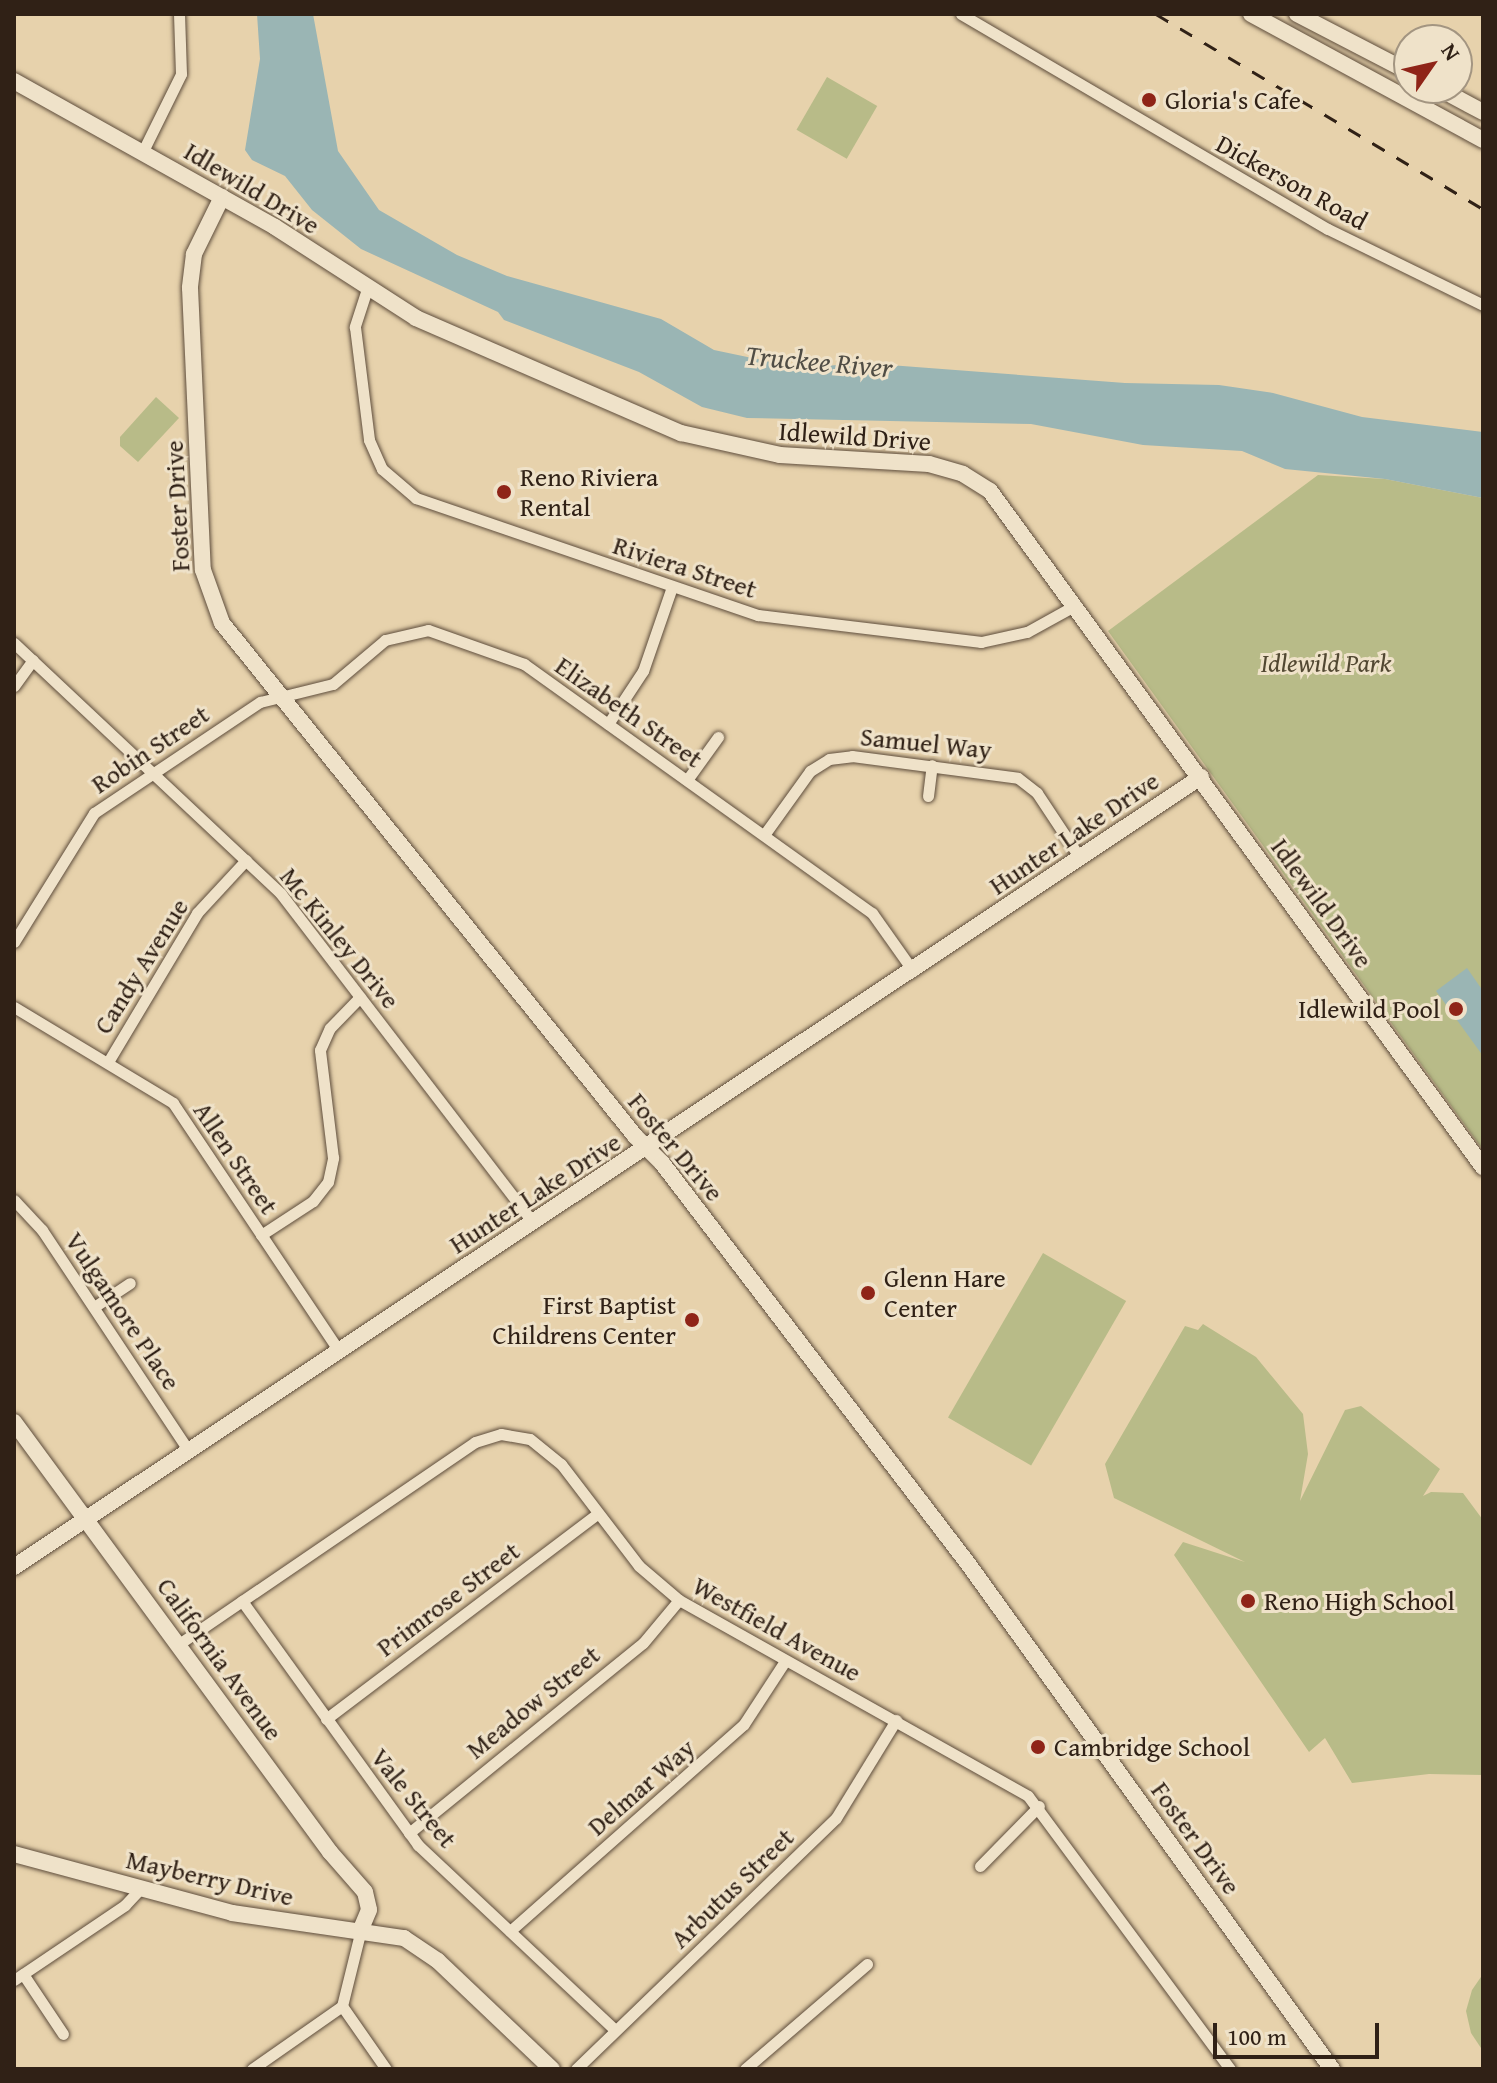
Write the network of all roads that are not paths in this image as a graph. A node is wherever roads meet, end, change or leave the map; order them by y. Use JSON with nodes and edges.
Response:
{"nodes":[{"id":1,"x":179,"y":14,"type":"edge"},
{"id":2,"x":961,"y":14,"type":"edge"},
{"id":3,"x":1251,"y":14,"type":"edge"},
{"id":4,"x":1297,"y":14,"type":"edge"},
{"id":5,"x":1393,"y":64,"type":"edge"},
{"id":6,"x":14,"y":81,"type":"edge"},
{"id":7,"x":1483,"y":140,"type":"edge"},
{"id":8,"x":143,"y":151,"type":"junction"},
{"id":9,"x":222,"y":197,"type":"junction"},
{"id":10,"x":367,"y":289,"type":"junction"},
{"id":11,"x":1483,"y":305,"type":"edge"},
{"id":12,"x":672,"y":587,"type":"junction"},
{"id":13,"x":1076,"y":605,"type":"junction"},
{"id":14,"x":14,"y":643,"type":"edge"},
{"id":15,"x":33,"y":660,"type":"junction"},
{"id":16,"x":14,"y":686,"type":"edge"},
{"id":17,"x":279,"y":695,"type":"junction"},
{"id":18,"x":608,"y":724,"type":"junction"},
{"id":19,"x":718,"y":737,"type":"dead end"},
{"id":20,"x":932,"y":765,"type":"junction"},
{"id":21,"x":153,"y":773,"type":"junction"},
{"id":22,"x":1201,"y":777,"type":"junction"},
{"id":23,"x":687,"y":780,"type":"junction"},
{"id":24,"x":928,"y":796,"type":"dead end"},
{"id":25,"x":764,"y":835,"type":"junction"},
{"id":26,"x":1080,"y":858,"type":"junction"},
{"id":27,"x":246,"y":860,"type":"junction"},
{"id":28,"x":14,"y":942,"type":"edge"},
{"id":29,"x":913,"y":971,"type":"junction"},
{"id":30,"x":360,"y":997,"type":"junction"},
{"id":31,"x":14,"y":1007,"type":"edge"},
{"id":32,"x":108,"y":1062,"type":"junction"},
{"id":33,"x":649,"y":1148,"type":"junction"},
{"id":34,"x":1483,"y":1167,"type":"edge"},
{"id":35,"x":14,"y":1200,"type":"edge"},
{"id":36,"x":533,"y":1222,"type":"junction"},
{"id":37,"x":261,"y":1235,"type":"junction"},
{"id":38,"x":130,"y":1283,"type":"dead end"},
{"id":39,"x":94,"y":1307,"type":"junction"},
{"id":40,"x":339,"y":1351,"type":"junction"},
{"id":41,"x":14,"y":1422,"type":"edge"},
{"id":42,"x":189,"y":1451,"type":"junction"},
{"id":43,"x":597,"y":1514,"type":"junction"},
{"id":44,"x":85,"y":1520,"type":"junction"},
{"id":45,"x":14,"y":1567,"type":"edge"},
{"id":46,"x":679,"y":1600,"type":"junction"},
{"id":47,"x":242,"y":1601,"type":"junction"},
{"id":48,"x":179,"y":1644,"type":"junction"},
{"id":49,"x":785,"y":1661,"type":"junction"},
{"id":50,"x":326,"y":1719,"type":"junction"},
{"id":51,"x":896,"y":1720,"type":"junction"},
{"id":52,"x":1039,"y":1806,"type":"junction"},
{"id":53,"x":409,"y":1833,"type":"junction"},
{"id":54,"x":14,"y":1854,"type":"edge"},
{"id":55,"x":980,"y":1866,"type":"dead end"},
{"id":56,"x":141,"y":1888,"type":"junction"},
{"id":57,"x":361,"y":1929,"type":"junction"},
{"id":58,"x":510,"y":1931,"type":"junction"},
{"id":59,"x":867,"y":1964,"type":"dead end"},
{"id":60,"x":18,"y":1977,"type":"edge"},
{"id":61,"x":342,"y":2006,"type":"junction"},
{"id":62,"x":615,"y":2030,"type":"junction"},
{"id":63,"x":63,"y":2034,"type":"dead end"},
{"id":64,"x":252,"y":2069,"type":"edge"},
{"id":65,"x":386,"y":2069,"type":"edge"},
{"id":66,"x":552,"y":2069,"type":"edge"},
{"id":67,"x":576,"y":2069,"type":"edge"},
{"id":68,"x":745,"y":2069,"type":"edge"},
{"id":69,"x":1230,"y":2069,"type":"edge"},
{"id":70,"x":1332,"y":2069,"type":"edge"}],
"edges":[{"from":1,"to":8,"type":"street"},
{"from":2,"to":11,"type":"street","name":"Dickerson Road"},
{"from":3,"to":7,"type":"street"},
{"from":4,"to":5,"type":"street"},
{"from":6,"to":8,"type":"street","name":"Idlewild Drive"},
{"from":8,"to":9,"type":"street","name":"Idlewild Drive"},
{"from":9,"to":10,"type":"street","name":"Idlewild Drive"},
{"from":9,"to":17,"type":"street","name":"Foster Drive"},
{"from":10,"to":12,"type":"street","name":"Riviera Street"},
{"from":10,"to":13,"type":"street","name":"Idlewild Drive"},
{"from":12,"to":13,"type":"street","name":"Riviera Street"},
{"from":12,"to":18,"type":"street"},
{"from":13,"to":22,"type":"street","name":"Idlewild Drive"},
{"from":14,"to":15,"type":"street","name":"Mc Kinley Drive"},
{"from":15,"to":16,"type":"street"},
{"from":15,"to":21,"type":"street","name":"Mc Kinley Drive"},
{"from":17,"to":18,"type":"street","name":"Elizabeth Street"},
{"from":17,"to":21,"type":"street","name":"Robin Street"},
{"from":17,"to":33,"type":"street","name":"Foster Drive"},
{"from":18,"to":23,"type":"street","name":"Elizabeth Street"},
{"from":19,"to":23,"type":"street"},
{"from":20,"to":24,"type":"street"},
{"from":20,"to":25,"type":"street","name":"Samuel Way"},
{"from":20,"to":26,"type":"street","name":"Samuel Way"},
{"from":21,"to":27,"type":"street","name":"Mc Kinley Drive"},
{"from":21,"to":28,"type":"street","name":"Robin Street"},
{"from":22,"to":26,"type":"street","name":"Hunter Lake Drive"},
{"from":22,"to":34,"type":"street","name":"Idlewild Drive"},
{"from":23,"to":25,"type":"street","name":"Elizabeth Street"},
{"from":25,"to":29,"type":"street","name":"Elizabeth Street"},
{"from":26,"to":29,"type":"street","name":"Hunter Lake Drive"},
{"from":27,"to":30,"type":"street","name":"Mc Kinley Drive"},
{"from":27,"to":32,"type":"street","name":"Candy Avenue"},
{"from":29,"to":33,"type":"street","name":"Hunter Lake Drive"},
{"from":30,"to":36,"type":"street","name":"Mc Kinley Drive"},
{"from":30,"to":37,"type":"street"},
{"from":31,"to":32,"type":"street","name":"Allen Street"},
{"from":32,"to":37,"type":"street","name":"Allen Street"},
{"from":33,"to":36,"type":"street","name":"Hunter Lake Drive"},
{"from":33,"to":70,"type":"street","name":"Foster Drive"},
{"from":35,"to":39,"type":"street","name":"Vulgamore Place"},
{"from":36,"to":40,"type":"street","name":"Hunter Lake Drive"},
{"from":37,"to":40,"type":"street","name":"Allen Street"},
{"from":38,"to":39,"type":"street"},
{"from":39,"to":42,"type":"street","name":"Vulgamore Place"},
{"from":40,"to":42,"type":"street","name":"Hunter Lake Drive"},
{"from":41,"to":44,"type":"street","name":"California Avenue"},
{"from":42,"to":44,"type":"street","name":"Hunter Lake Drive"},
{"from":43,"to":46,"type":"street","name":"Westfield Avenue"},
{"from":43,"to":47,"type":"street","name":"Westfield Avenue"},
{"from":43,"to":50,"type":"street","name":"Primrose Street"},
{"from":44,"to":45,"type":"street","name":"Hunter Lake Drive"},
{"from":44,"to":48,"type":"street","name":"California Avenue"},
{"from":46,"to":49,"type":"street","name":"Westfield Avenue"},
{"from":46,"to":53,"type":"street","name":"Meadow Street"},
{"from":47,"to":48,"type":"street","name":"Westfield Avenue"},
{"from":47,"to":50,"type":"street","name":"Vale Street"},
{"from":48,"to":57,"type":"street","name":"California Avenue"},
{"from":49,"to":51,"type":"street","name":"Westfield Avenue"},
{"from":49,"to":58,"type":"street","name":"Delmar Way"},
{"from":50,"to":53,"type":"street","name":"Vale Street"},
{"from":51,"to":52,"type":"street","name":"Westfield Avenue"},
{"from":51,"to":62,"type":"street","name":"Arbutus Street"},
{"from":52,"to":55,"type":"street"},
{"from":52,"to":69,"type":"street","name":"Westfield Avenue"},
{"from":53,"to":58,"type":"street","name":"Vale Street"},
{"from":54,"to":56,"type":"street","name":"Mayberry Drive"},
{"from":56,"to":57,"type":"street","name":"Mayberry Drive"},
{"from":56,"to":60,"type":"street"},
{"from":57,"to":61,"type":"street"},
{"from":57,"to":66,"type":"street","name":"Mayberry Drive"},
{"from":58,"to":62,"type":"street","name":"Vale Street"},
{"from":59,"to":68,"type":"street"},
{"from":60,"to":63,"type":"street"},
{"from":61,"to":64,"type":"street"},
{"from":61,"to":65,"type":"street"},
{"from":62,"to":67,"type":"street","name":"Arbutus Street"}]}
